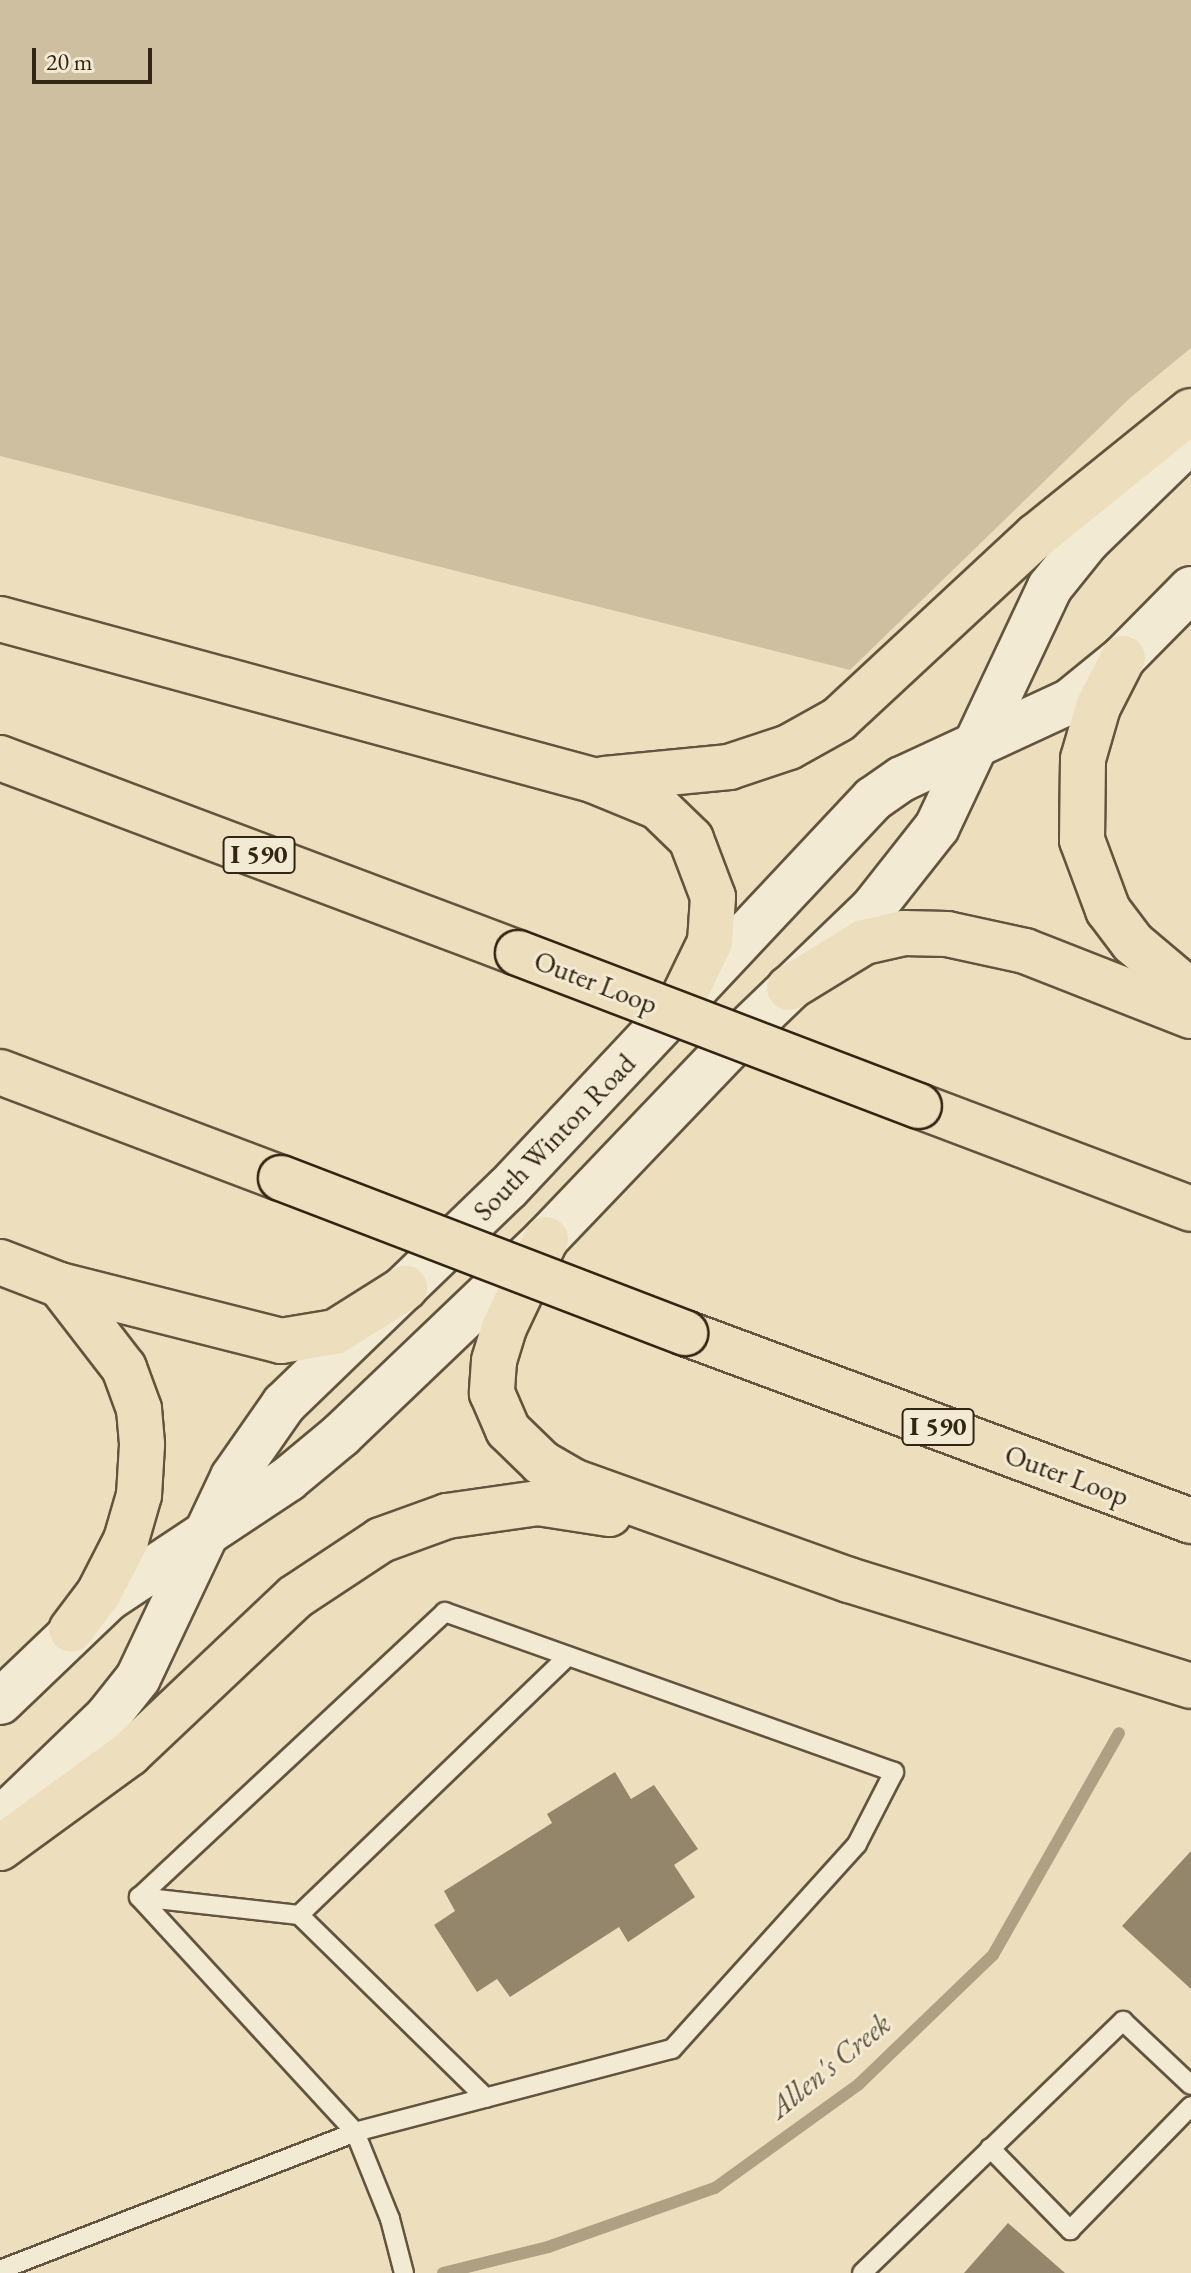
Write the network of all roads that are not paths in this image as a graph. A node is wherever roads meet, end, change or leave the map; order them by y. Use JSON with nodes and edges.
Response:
{"nodes":[{"id":1,"x":1191,"y":411,"type":"edge"},
{"id":2,"x":1191,"y":440,"type":"edge"},
{"id":3,"x":1191,"y":589,"type":"edge"},
{"id":4,"x":0,"y":619,"type":"edge"},
{"id":5,"x":1123,"y":658,"type":"junction"},
{"id":6,"x":974,"y":749,"type":"junction"},
{"id":7,"x":0,"y":758,"type":"edge"},
{"id":8,"x":592,"y":780,"type":"junction"},
{"id":9,"x":789,"y":988,"type":"junction"},
{"id":10,"x":1191,"y":992,"type":"edge"},
{"id":11,"x":682,"y":1000,"type":"junction"},
{"id":12,"x":1191,"y":1016,"type":"edge"},
{"id":13,"x":0,"y":1072,"type":"edge"},
{"id":14,"x":1191,"y":1209,"type":"edge"},
{"id":15,"x":546,"y":1239,"type":"junction"},
{"id":16,"x":0,"y":1262,"type":"edge"},
{"id":17,"x":60,"y":1285,"type":"junction"},
{"id":18,"x":405,"y":1288,"type":"junction"},
{"id":19,"x":1191,"y":1521,"type":"edge"},
{"id":20,"x":714,"y":1530,"type":"junction"},
{"id":21,"x":207,"y":1533,"type":"junction"},
{"id":22,"x":71,"y":1630,"type":"junction"},
{"id":23,"x":568,"y":1656,"type":"junction"},
{"id":24,"x":1191,"y":1686,"type":"edge"},
{"id":25,"x":0,"y":1702,"type":"edge"},
{"id":26,"x":0,"y":1820,"type":"edge"},
{"id":27,"x":0,"y":1848,"type":"edge"},
{"id":28,"x":139,"y":1897,"type":"junction"},
{"id":29,"x":299,"y":1915,"type":"junction"},
{"id":30,"x":1191,"y":2085,"type":"edge"},
{"id":31,"x":486,"y":2098,"type":"junction"},
{"id":32,"x":1191,"y":2106,"type":"edge"},
{"id":33,"x":355,"y":2132,"type":"junction"},
{"id":34,"x":990,"y":2148,"type":"junction"},
{"id":35,"x":0,"y":2270,"type":"edge"},
{"id":36,"x":404,"y":2273,"type":"edge"},
{"id":37,"x":862,"y":2273,"type":"edge"}],
"edges":[{"from":1,"to":8,"type":"highway"},
{"from":2,"to":6,"type":"main road","name":"South Winton Road"},
{"from":3,"to":5,"type":"main road","name":"South Winton Road"},
{"from":4,"to":8,"type":"highway"},
{"from":5,"to":6,"type":"main road","name":"South Winton Road"},
{"from":5,"to":10,"type":"highway"},
{"from":6,"to":9,"type":"main road","name":"South Winton Road"},
{"from":6,"to":11,"type":"main road","name":"South Winton Road"},
{"from":7,"to":14,"type":"highway","name":"Outer Loop","number":"I 590","bridge":true},
{"from":8,"to":11,"type":"highway"},
{"from":9,"to":12,"type":"highway"},
{"from":9,"to":15,"type":"main road","name":"South Winton Road"},
{"from":11,"to":18,"type":"main road","name":"South Winton Road"},
{"from":13,"to":19,"type":"highway","name":"Outer Loop","number":"I 590","bridge":true},
{"from":15,"to":20,"type":"highway"},
{"from":15,"to":21,"type":"main road","name":"South Winton Road"},
{"from":16,"to":17,"type":"highway"},
{"from":17,"to":18,"type":"highway"},
{"from":17,"to":22,"type":"highway"},
{"from":18,"to":21,"type":"main road","name":"South Winton Road"},
{"from":20,"to":24,"type":"highway"},
{"from":20,"to":27,"type":"highway"},
{"from":21,"to":22,"type":"main road","name":"South Winton Road"},
{"from":21,"to":26,"type":"main road","name":"South Winton Road"},
{"from":22,"to":25,"type":"main road","name":"South Winton Road"},
{"from":23,"to":28,"type":"lane"},
{"from":23,"to":29,"type":"lane"},
{"from":23,"to":31,"type":"lane"},
{"from":28,"to":29,"type":"lane"},
{"from":28,"to":33,"type":"lane"},
{"from":29,"to":31,"type":"lane"},
{"from":30,"to":34,"type":"lane"},
{"from":31,"to":33,"type":"lane"},
{"from":32,"to":34,"type":"lane"},
{"from":33,"to":35,"type":"lane"},
{"from":33,"to":36,"type":"lane"},
{"from":34,"to":37,"type":"lane"}]}
